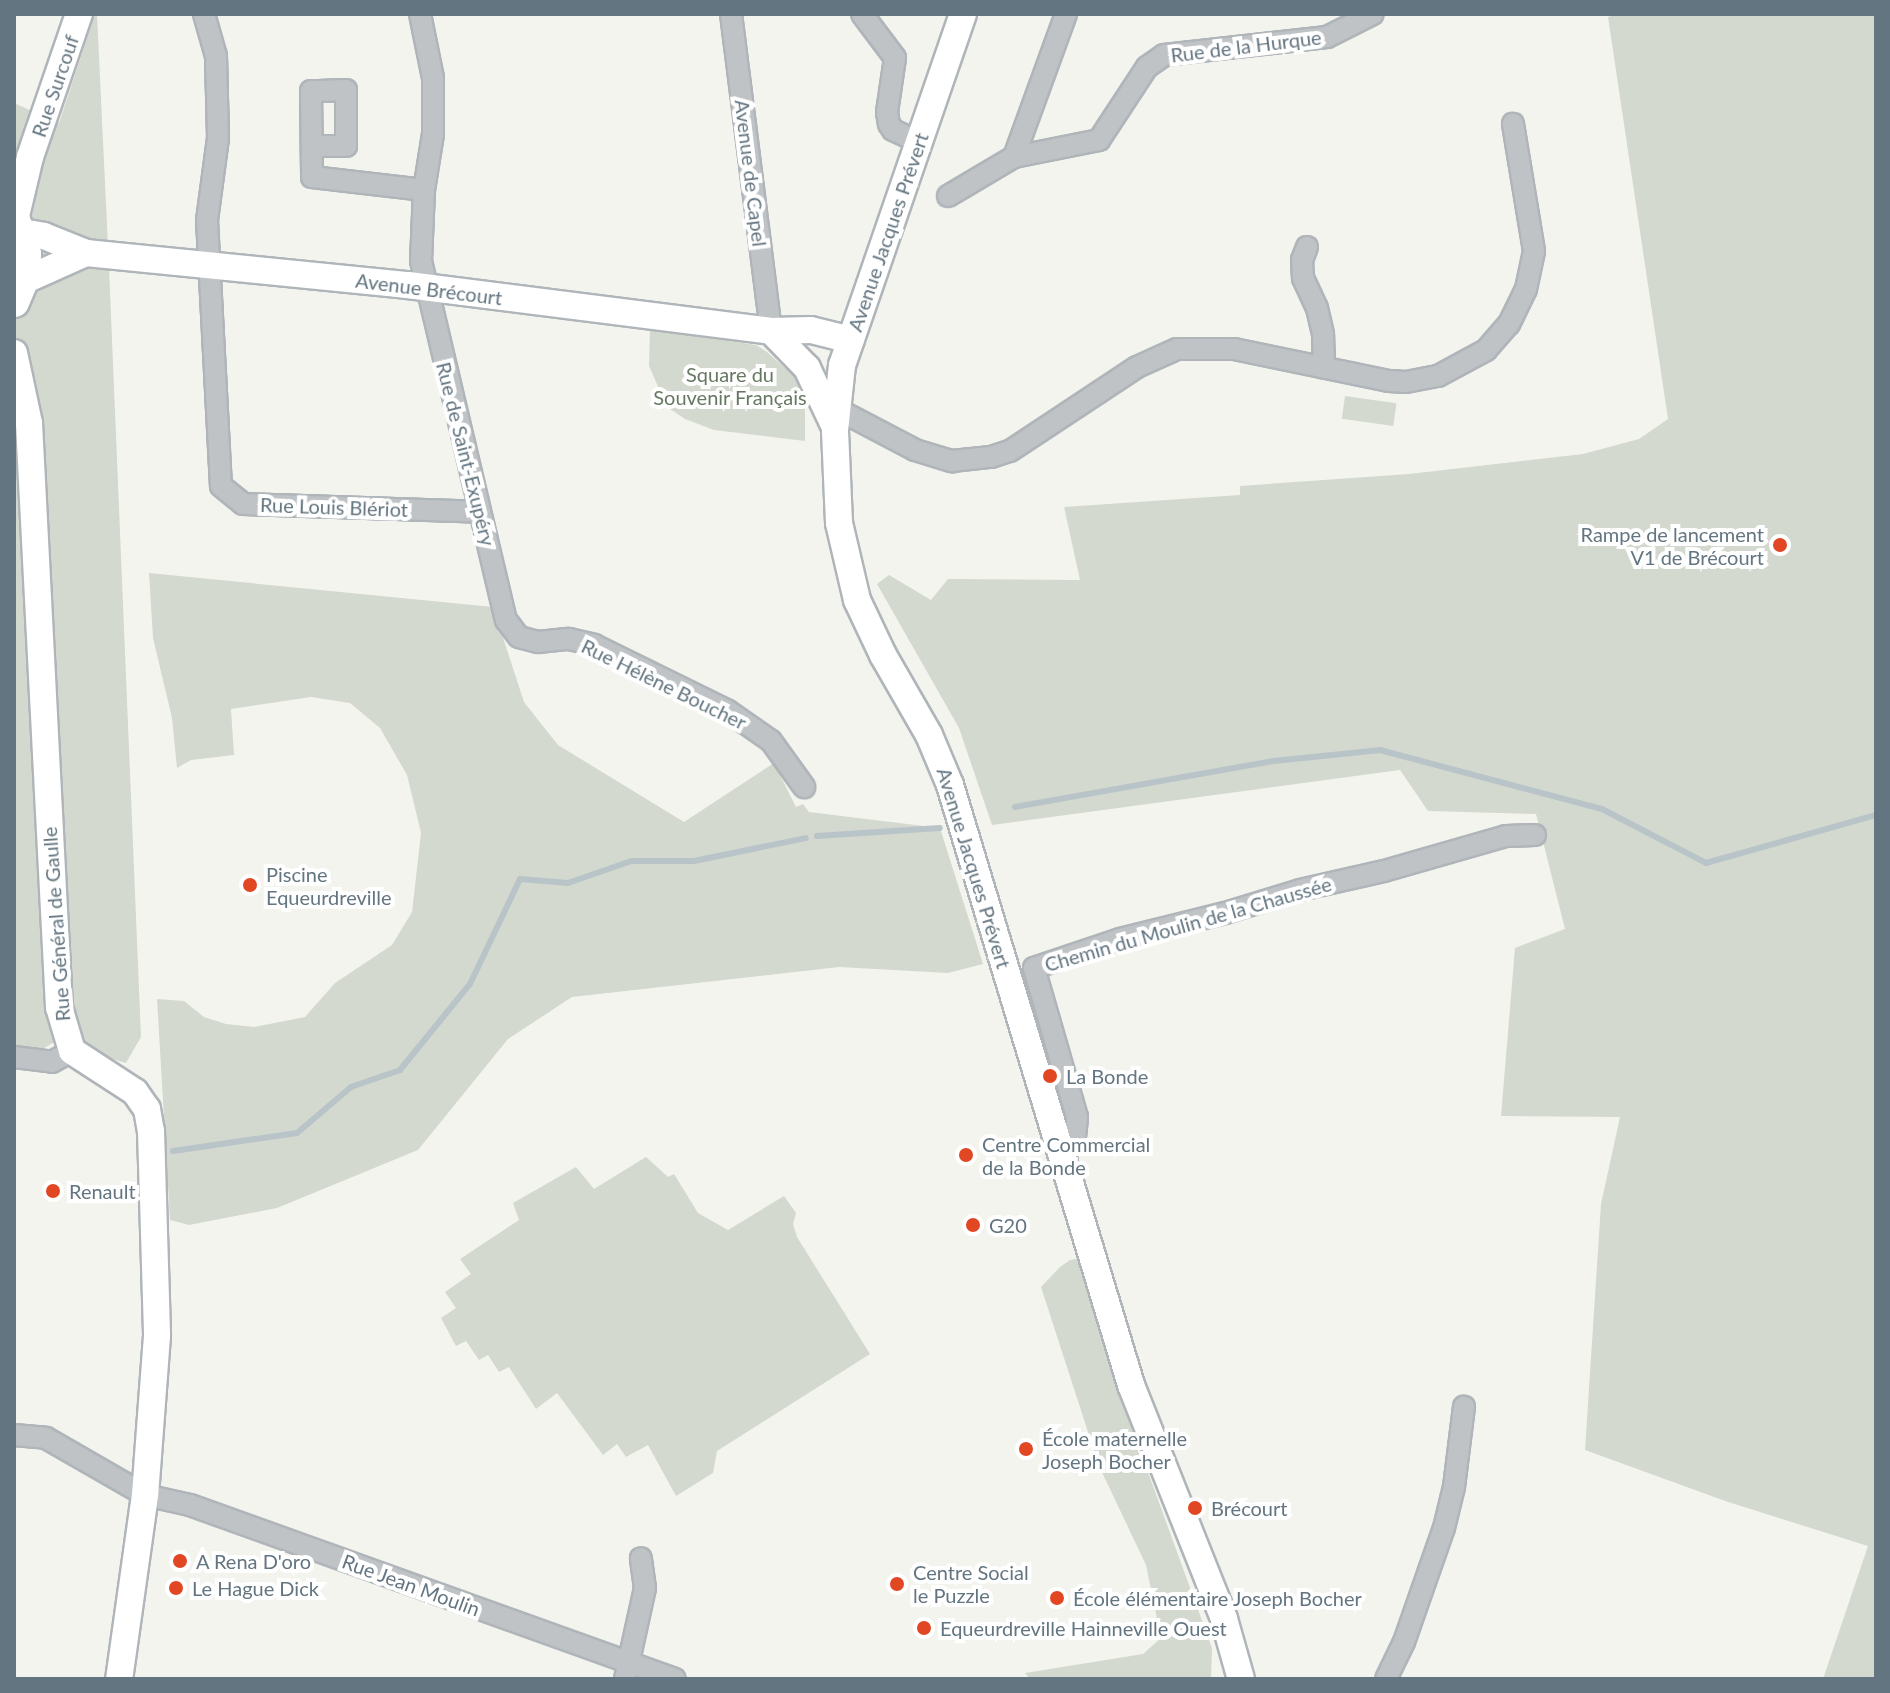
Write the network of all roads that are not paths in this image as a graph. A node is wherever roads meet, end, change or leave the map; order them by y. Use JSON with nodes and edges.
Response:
{"nodes":[{"id":1,"x":79,"y":14,"type":"edge"},
{"id":2,"x":204,"y":14,"type":"edge"},
{"id":3,"x":420,"y":14,"type":"edge"},
{"id":4,"x":731,"y":14,"type":"edge"},
{"id":5,"x":862,"y":14,"type":"edge"},
{"id":6,"x":963,"y":14,"type":"edge"},
{"id":7,"x":1066,"y":14,"type":"edge"},
{"id":8,"x":1373,"y":14,"type":"edge"},
{"id":9,"x":1513,"y":124,"type":"dead end"},
{"id":10,"x":919,"y":142,"type":"junction"},
{"id":11,"x":312,"y":146,"type":"dead end"},
{"id":12,"x":1014,"y":157,"type":"junction"},
{"id":13,"x":22,"y":162,"type":"edge"},
{"id":14,"x":424,"y":190,"type":"junction"},
{"id":15,"x":948,"y":196,"type":"dead end"},
{"id":16,"x":17,"y":223,"type":"edge"},
{"id":17,"x":1307,"y":247,"type":"dead end"},
{"id":18,"x":86,"y":253,"type":"junction"},
{"id":19,"x":208,"y":268,"type":"junction"},
{"id":20,"x":426,"y":287,"type":"junction"},
{"id":21,"x":18,"y":291,"type":"edge"},
{"id":22,"x":771,"y":331,"type":"junction"},
{"id":23,"x":847,"y":352,"type":"junction"},
{"id":24,"x":15,"y":362,"type":"edge"},
{"id":25,"x":1324,"y":368,"type":"junction"},
{"id":26,"x":836,"y":420,"type":"junction"},
{"id":27,"x":480,"y":512,"type":"junction"},
{"id":28,"x":506,"y":620,"type":"joint"},
{"id":29,"x":804,"y":787,"type":"dead end"},
{"id":30,"x":1535,"y":835,"type":"dead end"},
{"id":31,"x":72,"y":1051,"type":"junction"},
{"id":32,"x":14,"y":1057,"type":"edge"},
{"id":33,"x":1063,"y":1158,"type":"junction"},
{"id":34,"x":1464,"y":1407,"type":"dead end"},
{"id":35,"x":14,"y":1435,"type":"edge"},
{"id":36,"x":145,"y":1495,"type":"junction"},
{"id":37,"x":641,"y":1558,"type":"dead end"},
{"id":38,"x":626,"y":1670,"type":"edge"},
{"id":39,"x":119,"y":1679,"type":"edge"},
{"id":40,"x":675,"y":1679,"type":"edge"},
{"id":41,"x":1241,"y":1679,"type":"edge"},
{"id":42,"x":1386,"y":1679,"type":"edge"}],
"edges":[{"from":1,"to":13,"type":"main road","name":"Rue Surcouf"},
{"from":2,"to":19,"type":"street","name":"Rue Louis Blériot"},
{"from":3,"to":14,"type":"street","name":"Rue de Saint-Exupéry"},
{"from":4,"to":22,"type":"street","name":"Avenue de Capel"},
{"from":5,"to":10,"type":"street"},
{"from":6,"to":10,"type":"main road","name":"Avenue Jacques Prévert"},
{"from":7,"to":12,"type":"street"},
{"from":8,"to":12,"type":"street","name":"Rue de la Hurque"},
{"from":9,"to":25,"type":"street"},
{"from":10,"to":23,"type":"main road","name":"Avenue Jacques Prévert"},
{"from":11,"to":14,"type":"street"},
{"from":12,"to":15,"type":"street","name":"Rue de la Hurque"},
{"from":13,"to":16,"type":"main road","name":"Rue Surcouf"},
{"from":14,"to":20,"type":"street","name":"Rue de Saint-Exupéry"},
{"from":16,"to":18,"type":"main road","name":"Avenue Brécourt"},
{"from":16,"to":21,"type":"main road"},
{"from":17,"to":25,"type":"street"},
{"from":18,"to":19,"type":"main road","name":"Avenue Brécourt"},
{"from":18,"to":21,"type":"main road"},
{"from":19,"to":20,"type":"main road","name":"Avenue Brécourt"},
{"from":19,"to":27,"type":"street","name":"Rue Louis Blériot"},
{"from":20,"to":22,"type":"main road","name":"Avenue Brécourt"},
{"from":20,"to":27,"type":"street","name":"Rue de Saint-Exupéry"},
{"from":22,"to":23,"type":"main road","name":"Avenue Brécourt"},
{"from":22,"to":26,"type":"main road"},
{"from":23,"to":26,"type":"main road","name":"Avenue Jacques Prévert"},
{"from":24,"to":31,"type":"main road","name":"Rue Général de Gaulle"},
{"from":25,"to":26,"type":"street"},
{"from":26,"to":33,"type":"main road","name":"Avenue Jacques Prévert"},
{"from":27,"to":28,"type":"street","name":"Rue de Saint-Exupéry"},
{"from":28,"to":29,"type":"street","name":"Rue Hélène Boucher"},
{"from":30,"to":33,"type":"street","name":"Chemin du Moulin de la Chaussée"},
{"from":31,"to":32,"type":"street"},
{"from":31,"to":36,"type":"main road"},
{"from":33,"to":41,"type":"main road","name":"Avenue Jacques Prévert"},
{"from":34,"to":42,"type":"street"},
{"from":35,"to":36,"type":"street","name":"Rue Jean Moulin"},
{"from":36,"to":38,"type":"street","name":"Rue Jean Moulin"},
{"from":36,"to":39,"type":"main road"},
{"from":37,"to":38,"type":"street"},
{"from":38,"to":40,"type":"street","name":"Rue Jean Moulin"}]}
